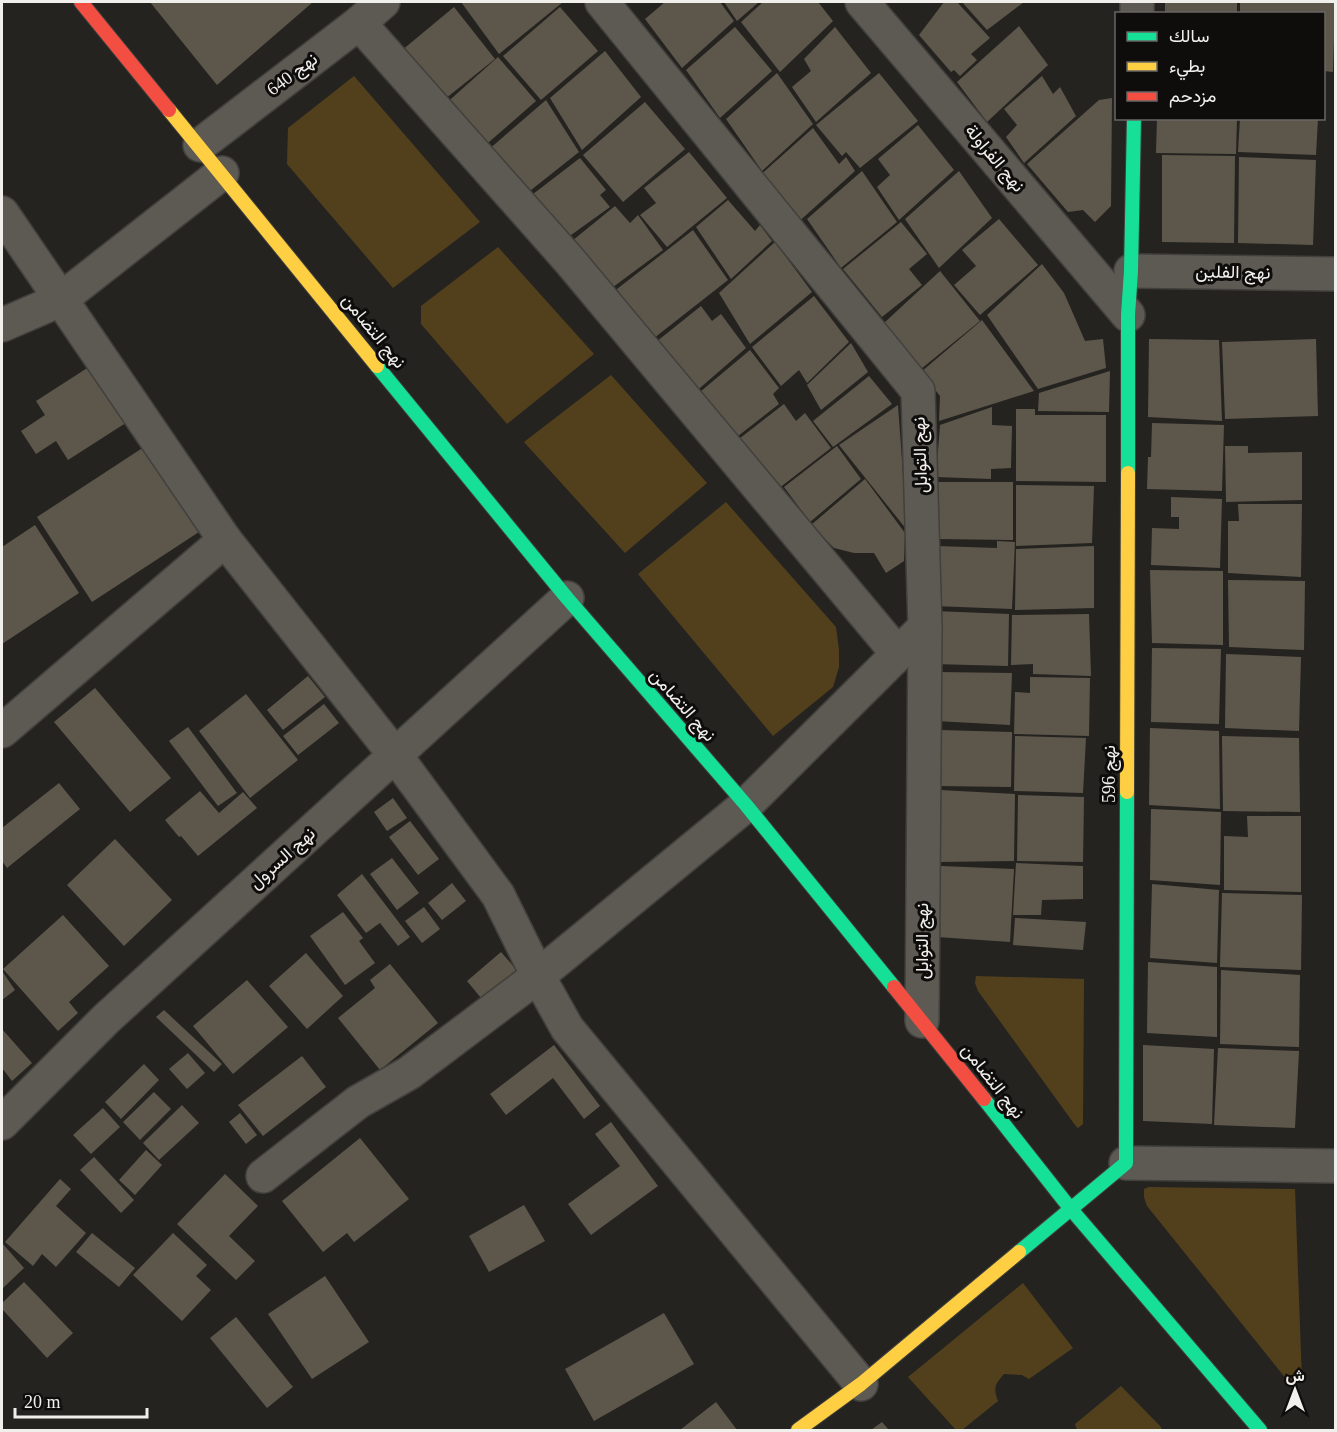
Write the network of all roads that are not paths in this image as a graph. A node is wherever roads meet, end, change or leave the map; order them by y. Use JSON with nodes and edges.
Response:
{"nodes":[{"id":1,"x":81,"y":2,"type":"edge"},
{"id":2,"x":602,"y":2,"type":"edge"},
{"id":3,"x":862,"y":2,"type":"edge"},
{"id":4,"x":371,"y":12,"type":"edge"},
{"id":5,"x":1134,"y":120,"type":"edge"},
{"id":6,"x":200,"y":145,"type":"junction"},
{"id":7,"x":222,"y":173,"type":"junction"},
{"id":8,"x":2,"y":213,"type":"edge"},
{"id":9,"x":1131,"y":271,"type":"junction"},
{"id":10,"x":1335,"y":274,"type":"edge"},
{"id":11,"x":60,"y":300,"type":"junction"},
{"id":12,"x":1128,"y":315,"type":"junction"},
{"id":13,"x":2,"y":325,"type":"edge"},
{"id":14,"x":225,"y":540,"type":"junction"},
{"id":15,"x":567,"y":598,"type":"junction"},
{"id":16,"x":925,"y":627,"type":"junction"},
{"id":17,"x":898,"y":654,"type":"junction"},
{"id":18,"x":2,"y":731,"type":"edge"},
{"id":19,"x":395,"y":754,"type":"junction"},
{"id":20,"x":746,"y":805,"type":"junction"},
{"id":21,"x":538,"y":976,"type":"junction"},
{"id":22,"x":922,"y":1021,"type":"junction"},
{"id":23,"x":2,"y":1123,"type":"edge"},
{"id":24,"x":1126,"y":1163,"type":"junction"},
{"id":25,"x":1335,"y":1166,"type":"edge"},
{"id":26,"x":262,"y":1176,"type":"dead end"},
{"id":27,"x":1070,"y":1208,"type":"junction"},
{"id":28,"x":861,"y":1384,"type":"junction"},
{"id":29,"x":1257,"y":1430,"type":"edge"},
{"id":30,"x":798,"y":1431,"type":"edge"}],
"edges":[{"from":1,"to":6,"type":"street","name":"نهج التضامن"},
{"from":2,"to":16,"type":"street","name":"نهج التوابل"},
{"from":3,"to":12,"type":"street","name":"نهج الفراولة"},
{"from":4,"to":6,"type":"street","name":"نهج 640"},
{"from":4,"to":17,"type":"street"},
{"from":5,"to":9,"type":"street","name":"نهج 596"},
{"from":6,"to":7,"type":"street","name":"نهج التضامن"},
{"from":7,"to":11,"type":"street"},
{"from":7,"to":15,"type":"street","name":"نهج التضامن"},
{"from":8,"to":11,"type":"street"},
{"from":9,"to":10,"type":"street","name":"نهج الفلين"},
{"from":9,"to":12,"type":"street","name":"نهج 596"},
{"from":11,"to":13,"type":"street"},
{"from":11,"to":14,"type":"street"},
{"from":12,"to":24,"type":"street","name":"نهج 596"},
{"from":14,"to":18,"type":"street"},
{"from":14,"to":19,"type":"street"},
{"from":15,"to":19,"type":"street","name":"نهج السرول"},
{"from":15,"to":20,"type":"street","name":"نهج التضامن"},
{"from":16,"to":17,"type":"street"},
{"from":16,"to":22,"type":"street","name":"نهج التوابل"},
{"from":17,"to":20,"type":"street"},
{"from":19,"to":21,"type":"street"},
{"from":19,"to":23,"type":"street","name":"نهج السرول"},
{"from":20,"to":21,"type":"street"},
{"from":20,"to":22,"type":"street","name":"نهج التضامن"},
{"from":21,"to":26,"type":"street"},
{"from":21,"to":28,"type":"street"},
{"from":22,"to":27,"type":"street","name":"نهج التضامن"},
{"from":24,"to":25,"type":"street"},
{"from":24,"to":27,"type":"street"},
{"from":27,"to":28,"type":"street"},
{"from":27,"to":29,"type":"street","name":"نهج التضامن"},
{"from":28,"to":30,"type":"street"}]}
